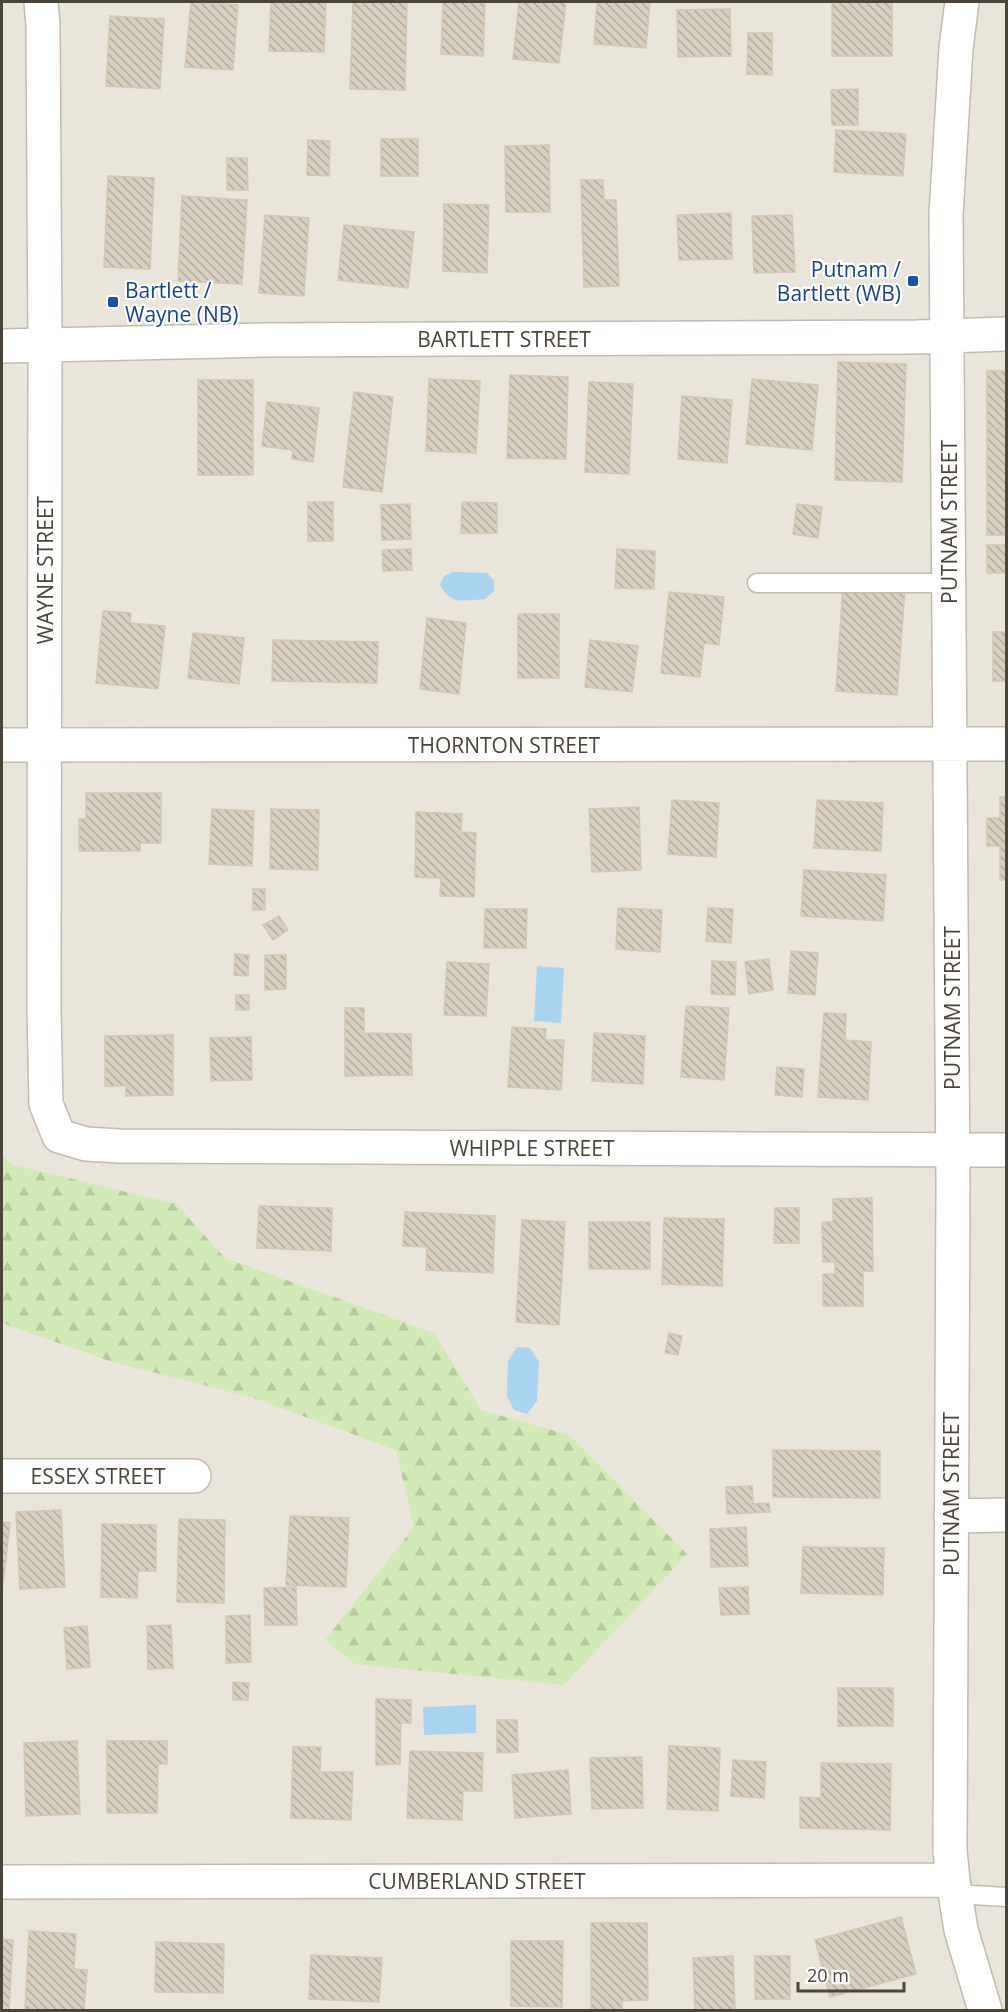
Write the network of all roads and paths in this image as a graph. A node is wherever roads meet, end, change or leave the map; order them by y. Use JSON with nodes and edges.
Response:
{"nodes":[{"id":1,"x":41,"y":2,"type":"edge"},
{"id":2,"x":962,"y":2,"type":"edge"},
{"id":3,"x":1006,"y":334,"type":"edge"},
{"id":4,"x":947,"y":335,"type":"junction"},
{"id":5,"x":2,"y":346,"type":"edge"},
{"id":6,"x":45,"y":346,"type":"junction"},
{"id":7,"x":757,"y":583,"type":"dead end"},
{"id":8,"x":949,"y":583,"type":"junction"},
{"id":9,"x":951,"y":744,"type":"junction"},
{"id":10,"x":1006,"y":744,"type":"edge"},
{"id":11,"x":2,"y":745,"type":"edge"},
{"id":12,"x":45,"y":745,"type":"junction"},
{"id":13,"x":59,"y":1136,"type":"joint"},
{"id":14,"x":952,"y":1150,"type":"junction"},
{"id":15,"x":1006,"y":1150,"type":"edge"},
{"id":16,"x":2,"y":1476,"type":"edge"},
{"id":17,"x":194,"y":1476,"type":"dead end"},
{"id":18,"x":1006,"y":1515,"type":"edge"},
{"id":19,"x":951,"y":1516,"type":"junction"},
{"id":20,"x":2,"y":1882,"type":"edge"},
{"id":21,"x":954,"y":1887,"type":"junction"},
{"id":22,"x":1006,"y":1897,"type":"edge"},
{"id":23,"x":985,"y":2010,"type":"edge"}],
"edges":[{"from":1,"to":6,"type":"street","name":"WAYNE STREET"},
{"from":2,"to":4,"type":"street","name":"PUTNAM STREET"},
{"from":3,"to":4,"type":"street","name":"BARTLETT STREET"},
{"from":4,"to":6,"type":"street","name":"BARTLETT STREET"},
{"from":4,"to":8,"type":"street","name":"PUTNAM STREET"},
{"from":5,"to":6,"type":"street","name":"BARTLETT STREET"},
{"from":6,"to":12,"type":"street","name":"WAYNE STREET"},
{"from":7,"to":8,"type":"lane"},
{"from":8,"to":9,"type":"street","name":"PUTNAM STREET"},
{"from":9,"to":10,"type":"street","name":"THORNTON STREET"},
{"from":9,"to":12,"type":"street","name":"THORNTON STREET"},
{"from":9,"to":14,"type":"street","name":"PUTNAM STREET"},
{"from":11,"to":12,"type":"street","name":"THORNTON STREET"},
{"from":12,"to":13,"type":"street","name":"WAYNE STREET"},
{"from":13,"to":14,"type":"street","name":"WHIPPLE STREET"},
{"from":14,"to":15,"type":"street","name":"WHIPPLE STREET"},
{"from":14,"to":19,"type":"street","name":"PUTNAM STREET"},
{"from":16,"to":17,"type":"street","name":"ESSEX STREET"},
{"from":18,"to":19,"type":"street"},
{"from":19,"to":21,"type":"street","name":"PUTNAM STREET"},
{"from":20,"to":21,"type":"street","name":"CUMBERLAND STREET"},
{"from":21,"to":22,"type":"lane"},
{"from":21,"to":23,"type":"street","name":"PUTNAM STREET"}]}
